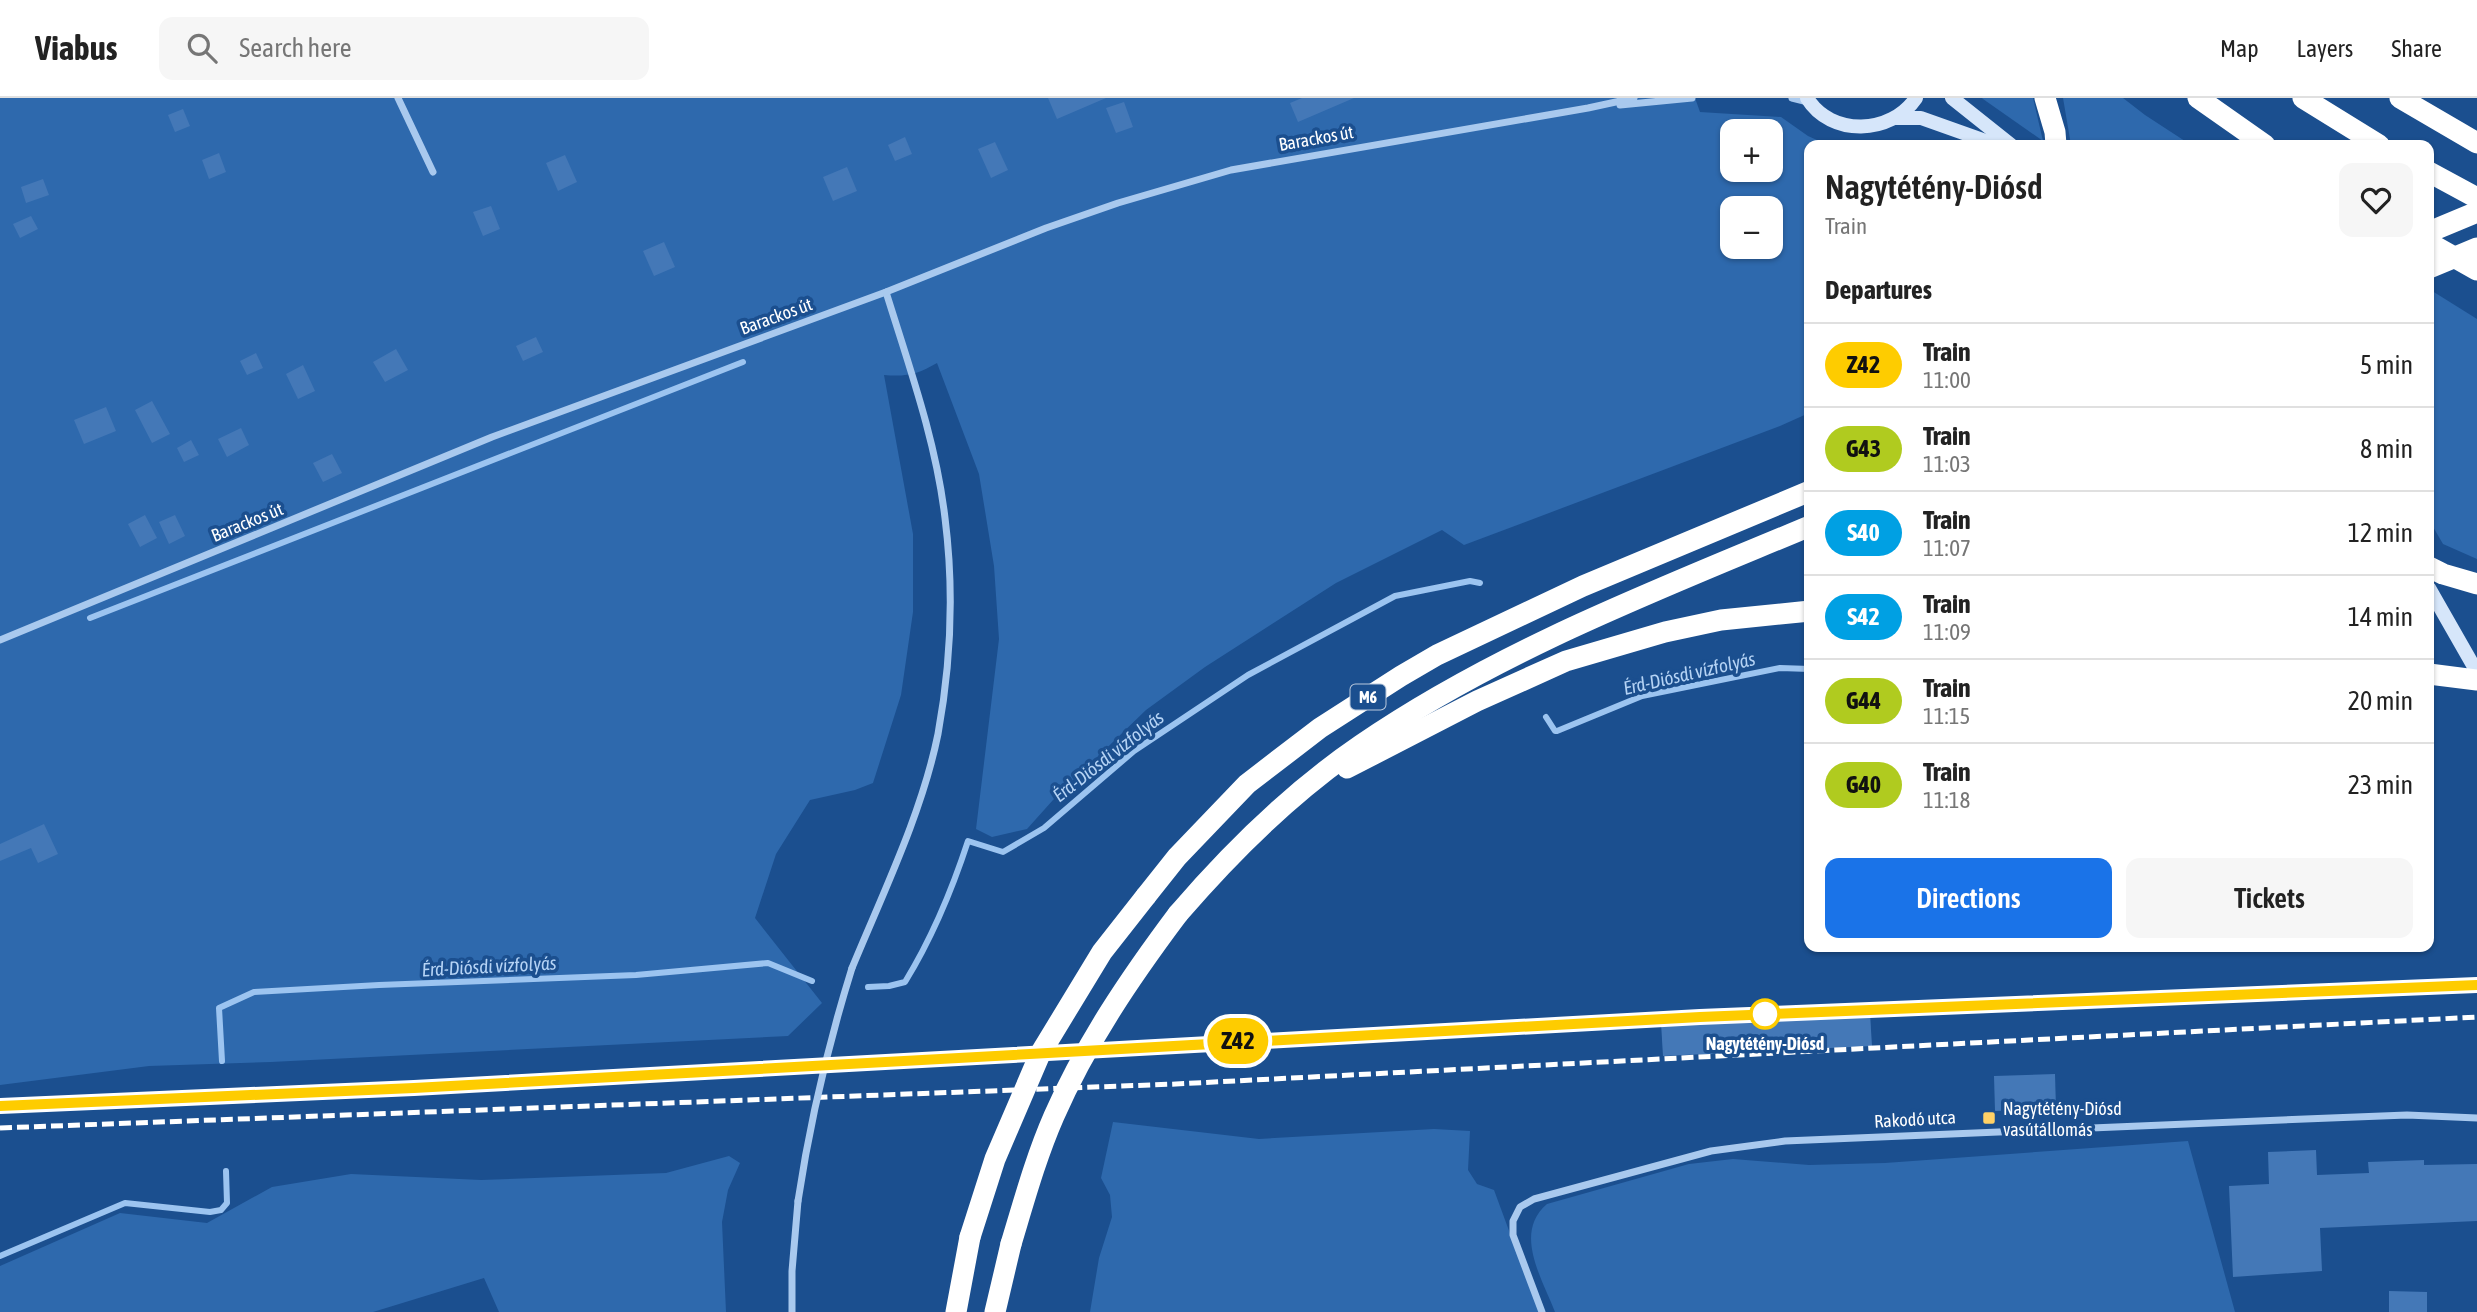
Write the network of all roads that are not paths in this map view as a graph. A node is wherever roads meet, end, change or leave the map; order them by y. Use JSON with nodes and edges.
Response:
{"nodes":[{"id":1,"x":398,"y":98,"type":"edge"},
{"id":2,"x":1634,"y":98,"type":"edge"},
{"id":3,"x":1692,"y":98,"type":"edge"},
{"id":4,"x":1792,"y":98,"type":"edge"},
{"id":5,"x":1916,"y":98,"type":"edge"},
{"id":6,"x":1952,"y":98,"type":"edge"},
{"id":7,"x":2045,"y":98,"type":"edge"},
{"id":8,"x":2198,"y":98,"type":"edge"},
{"id":9,"x":2303,"y":98,"type":"edge"},
{"id":10,"x":2400,"y":98,"type":"edge"},
{"id":11,"x":1808,"y":100,"type":"edge"},
{"id":12,"x":1588,"y":108,"type":"junction"},
{"id":13,"x":1894,"y":118,"type":"junction"},
{"id":14,"x":1983,"y":140,"type":"edge"},
{"id":15,"x":2005,"y":140,"type":"edge"},
{"id":16,"x":2056,"y":140,"type":"edge"},
{"id":17,"x":2258,"y":140,"type":"edge"},
{"id":18,"x":2371,"y":140,"type":"edge"},
{"id":19,"x":2477,"y":143,"type":"edge"},
{"id":20,"x":433,"y":172,"type":"dead end"},
{"id":21,"x":2434,"y":176,"type":"edge"},
{"id":22,"x":2477,"y":198,"type":"edge"},
{"id":23,"x":2477,"y":212,"type":"edge"},
{"id":24,"x":2434,"y":230,"type":"edge"},
{"id":25,"x":2434,"y":245,"type":"edge"},
{"id":26,"x":2475,"y":265,"type":"edge"},
{"id":27,"x":2434,"y":268,"type":"edge"},
{"id":28,"x":886,"y":292,"type":"junction"},
{"id":29,"x":1804,"y":484,"type":"edge"},
{"id":30,"x":1804,"y":493,"type":"edge"},
{"id":31,"x":1764,"y":510,"type":"junction"},
{"id":32,"x":1804,"y":529,"type":"edge"},
{"id":33,"x":2434,"y":570,"type":"edge"},
{"id":34,"x":2477,"y":584,"type":"edge"},
{"id":35,"x":2434,"y":597,"type":"edge"},
{"id":36,"x":1804,"y":612,"type":"edge"},
{"id":37,"x":0,"y":640,"type":"edge"},
{"id":38,"x":2476,"y":670,"type":"edge"},
{"id":39,"x":2434,"y":674,"type":"edge"},
{"id":40,"x":1296,"y":794,"type":"junction"},
{"id":41,"x":2477,"y":1118,"type":"edge"},
{"id":42,"x":792,"y":1312,"type":"edge"},
{"id":43,"x":956,"y":1312,"type":"edge"},
{"id":44,"x":995,"y":1312,"type":"edge"},
{"id":45,"x":1542,"y":1312,"type":"edge"}],
"edges":[{"from":1,"to":20,"type":"street"},
{"from":2,"to":12,"type":"street","name":"Barackos út"},
{"from":3,"to":12,"type":"street","name":"Barackos út"},
{"from":4,"to":11,"type":"street"},
{"from":5,"to":13,"type":"street"},
{"from":6,"to":15,"type":"street"},
{"from":7,"to":16,"type":"highway"},
{"from":8,"to":17,"type":"highway"},
{"from":9,"to":18,"type":"highway"},
{"from":10,"to":19,"type":"highway"},
{"from":11,"to":13,"type":"street"},
{"from":12,"to":28,"type":"street","name":"Barackos út"},
{"from":13,"to":14,"type":"street"},
{"from":21,"to":22,"type":"highway"},
{"from":23,"to":24,"type":"highway"},
{"from":25,"to":26,"type":"highway"},
{"from":26,"to":27,"type":"highway","bridge":true},
{"from":28,"to":37,"type":"street","name":"Barackos út"},
{"from":28,"to":42,"type":"street","bridge":true},
{"from":29,"to":31,"type":"highway"},
{"from":30,"to":31,"type":"highway"},
{"from":31,"to":43,"type":"highway","number":"M6","bridge":true},
{"from":32,"to":40,"type":"highway"},
{"from":33,"to":34,"type":"highway"},
{"from":35,"to":38,"type":"street"},
{"from":36,"to":40,"type":"highway"},
{"from":38,"to":39,"type":"highway"},
{"from":40,"to":44,"type":"highway","bridge":true},
{"from":41,"to":45,"type":"street","name":"Rakodó utca"}]}
